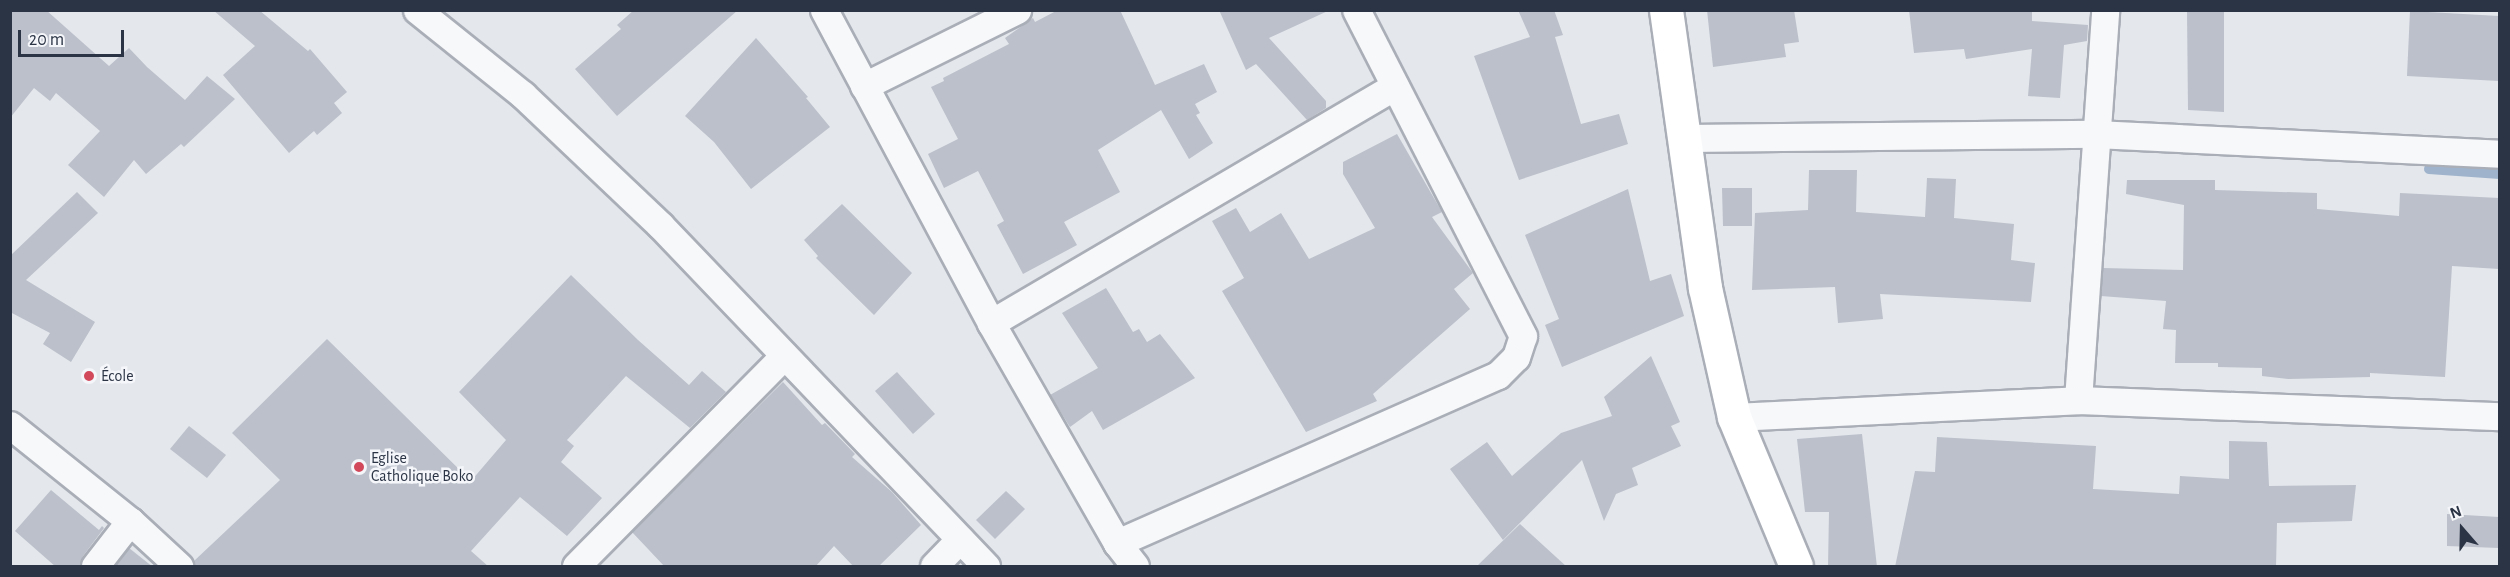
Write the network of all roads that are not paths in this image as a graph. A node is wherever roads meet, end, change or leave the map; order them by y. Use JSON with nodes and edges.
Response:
{"nodes":[{"id":1,"x":417,"y":10,"type":"edge"},
{"id":2,"x":824,"y":10,"type":"edge"},
{"id":3,"x":1017,"y":10,"type":"edge"},
{"id":4,"x":1356,"y":10,"type":"edge"},
{"id":5,"x":1666,"y":10,"type":"edge"},
{"id":6,"x":2105,"y":10,"type":"edge"},
{"id":7,"x":864,"y":86,"type":"junction"},
{"id":8,"x":1395,"y":86,"type":"junction"},
{"id":9,"x":2095,"y":134,"type":"junction"},
{"id":10,"x":1686,"y":138,"type":"junction"},
{"id":11,"x":2499,"y":154,"type":"edge"},
{"id":12,"x":991,"y":323,"type":"junction"},
{"id":13,"x":784,"y":356,"type":"junction"},
{"id":14,"x":2078,"y":400,"type":"junction"},
{"id":15,"x":2499,"y":416,"type":"edge"},
{"id":16,"x":1734,"y":417,"type":"junction"},
{"id":17,"x":10,"y":425,"type":"edge"},
{"id":18,"x":130,"y":521,"type":"junction"},
{"id":19,"x":960,"y":539,"type":"junction"},
{"id":20,"x":1117,"y":543,"type":"junction"},
{"id":21,"x":95,"y":567,"type":"edge"},
{"id":22,"x":179,"y":567,"type":"edge"},
{"id":23,"x":576,"y":567,"type":"edge"},
{"id":24,"x":934,"y":567,"type":"edge"},
{"id":25,"x":986,"y":567,"type":"edge"},
{"id":26,"x":1135,"y":567,"type":"edge"},
{"id":27,"x":1796,"y":567,"type":"edge"}],
"edges":[{"from":1,"to":13,"type":"street"},
{"from":2,"to":7,"type":"street"},
{"from":3,"to":7,"type":"street"},
{"from":4,"to":8,"type":"street"},
{"from":5,"to":10,"type":"main road"},
{"from":6,"to":9,"type":"street"},
{"from":7,"to":12,"type":"street"},
{"from":8,"to":12,"type":"street"},
{"from":8,"to":20,"type":"street"},
{"from":9,"to":10,"type":"street"},
{"from":9,"to":11,"type":"street"},
{"from":9,"to":14,"type":"street"},
{"from":10,"to":16,"type":"main road"},
{"from":12,"to":20,"type":"street"},
{"from":13,"to":19,"type":"street"},
{"from":13,"to":23,"type":"street"},
{"from":14,"to":15,"type":"street"},
{"from":14,"to":16,"type":"street"},
{"from":16,"to":27,"type":"main road"},
{"from":17,"to":18,"type":"street"},
{"from":18,"to":21,"type":"street"},
{"from":18,"to":22,"type":"street"},
{"from":19,"to":24,"type":"street"},
{"from":19,"to":25,"type":"street"},
{"from":20,"to":26,"type":"street"}]}
